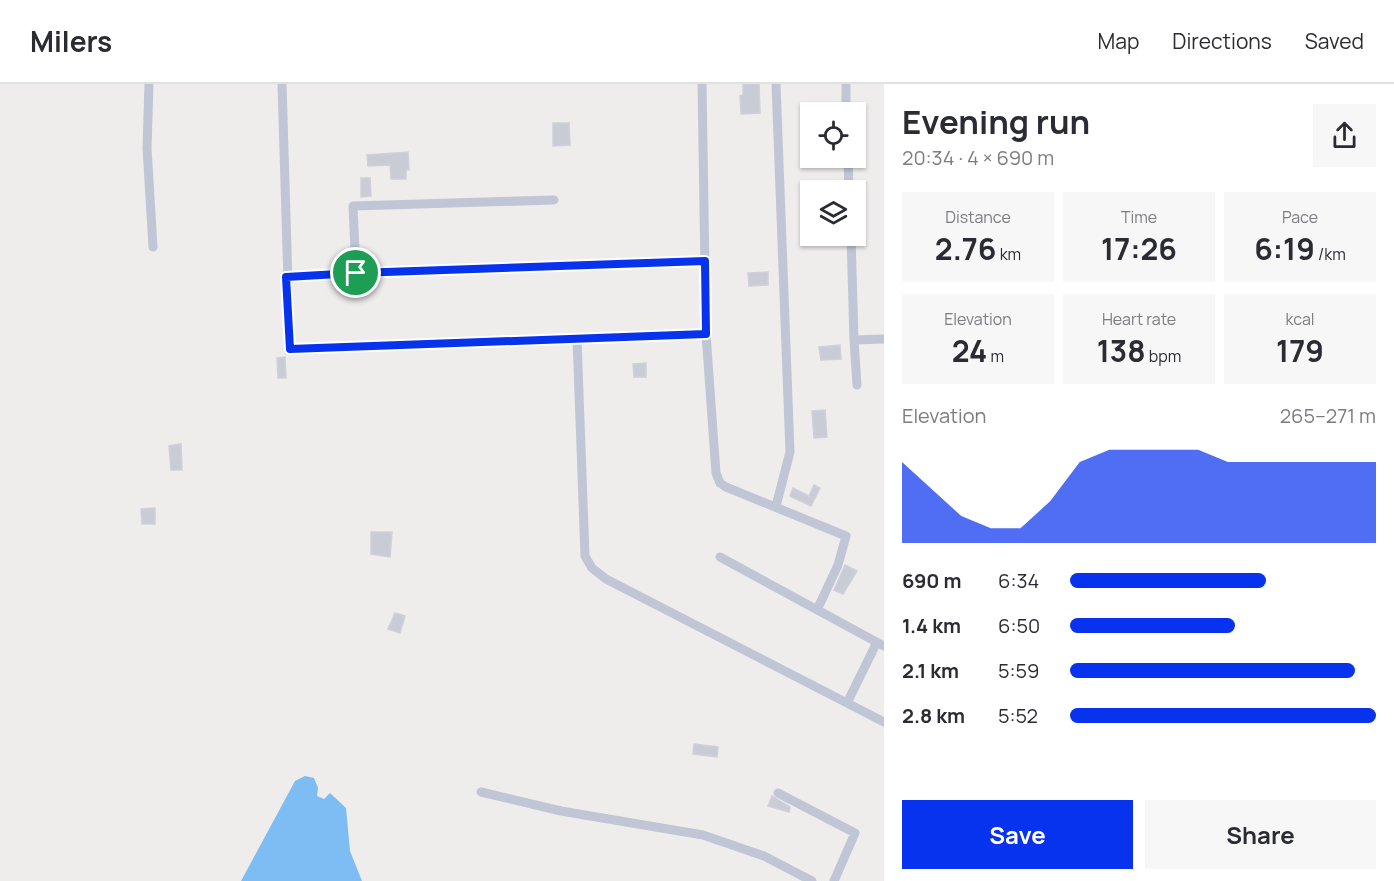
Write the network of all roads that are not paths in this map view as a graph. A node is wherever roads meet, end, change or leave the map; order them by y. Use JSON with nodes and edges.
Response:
{"nodes":[{"id":1,"x":150,"y":84,"type":"edge"},
{"id":2,"x":282,"y":84,"type":"edge"},
{"id":3,"x":702,"y":84,"type":"edge"},
{"id":4,"x":776,"y":84,"type":"edge"},
{"id":5,"x":846,"y":84,"type":"edge"},
{"id":6,"x":846,"y":102,"type":"edge"},
{"id":7,"x":554,"y":200,"type":"dead end"},
{"id":8,"x":851,"y":246,"type":"edge"},
{"id":9,"x":153,"y":247,"type":"dead end"},
{"id":10,"x":705,"y":261,"type":"junction"},
{"id":11,"x":356,"y":273,"type":"junction"},
{"id":12,"x":286,"y":277,"type":"junction"},
{"id":13,"x":706,"y":334,"type":"junction"},
{"id":14,"x":577,"y":339,"type":"junction"},
{"id":15,"x":884,"y":339,"type":"edge"},
{"id":16,"x":854,"y":340,"type":"junction"},
{"id":17,"x":857,"y":385,"type":"dead end"},
{"id":18,"x":776,"y":506,"type":"junction"},
{"id":19,"x":720,"y":557,"type":"dead end"},
{"id":20,"x":817,"y":610,"type":"junction"},
{"id":21,"x":880,"y":644,"type":"edge"},
{"id":22,"x":847,"y":703,"type":"junction"},
{"id":23,"x":884,"y":722,"type":"edge"},
{"id":24,"x":481,"y":792,"type":"dead end"},
{"id":25,"x":778,"y":793,"type":"dead end"},
{"id":26,"x":812,"y":881,"type":"edge"},
{"id":27,"x":834,"y":881,"type":"edge"}],
"edges":[{"from":1,"to":9,"type":"street"},
{"from":2,"to":12,"type":"street"},
{"from":3,"to":10,"type":"street"},
{"from":4,"to":18,"type":"street"},
{"from":5,"to":6,"type":"street"},
{"from":7,"to":11,"type":"street"},
{"from":8,"to":16,"type":"street"},
{"from":10,"to":11,"type":"street"},
{"from":10,"to":13,"type":"street"},
{"from":11,"to":12,"type":"street"},
{"from":12,"to":14,"type":"street"},
{"from":13,"to":14,"type":"street"},
{"from":13,"to":18,"type":"street"},
{"from":14,"to":22,"type":"street"},
{"from":15,"to":16,"type":"street"},
{"from":16,"to":17,"type":"street"},
{"from":18,"to":20,"type":"street"},
{"from":19,"to":20,"type":"street"},
{"from":20,"to":21,"type":"street"},
{"from":21,"to":22,"type":"street"},
{"from":22,"to":23,"type":"street"},
{"from":24,"to":26,"type":"street"},
{"from":25,"to":27,"type":"street"}]}
